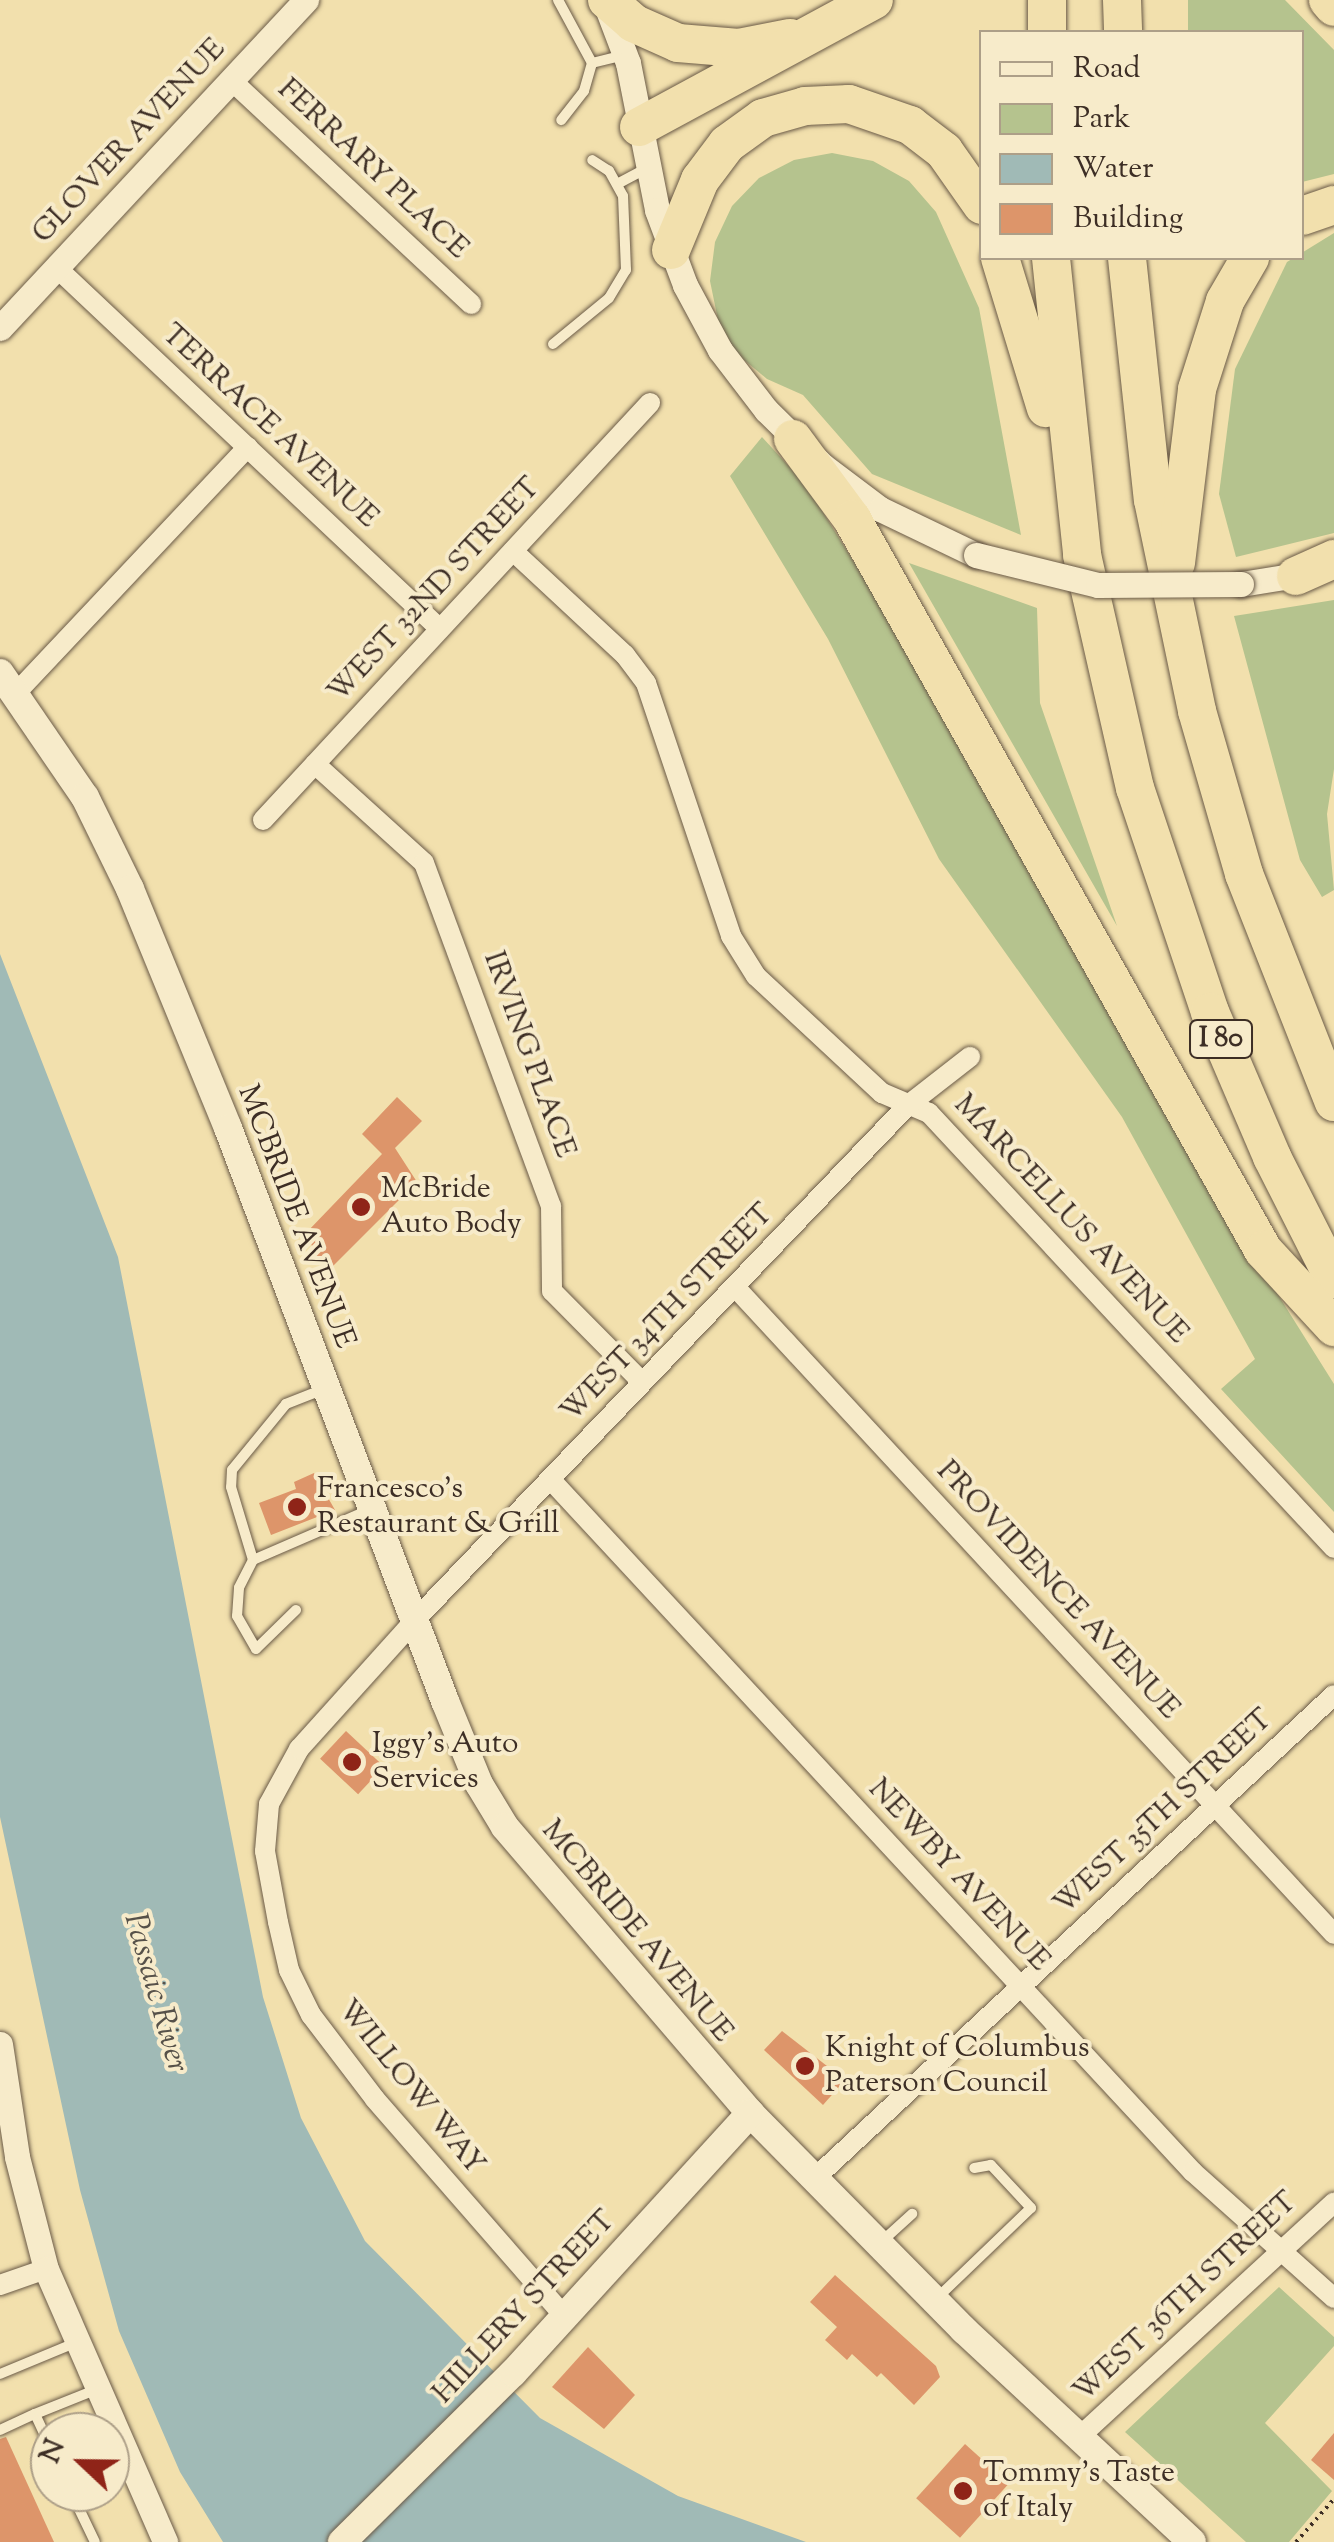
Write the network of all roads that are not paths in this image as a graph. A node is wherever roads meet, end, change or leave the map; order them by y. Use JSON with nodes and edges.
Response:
{"nodes":[{"id":1,"x":306,"y":0,"type":"edge"},
{"id":2,"x":558,"y":0,"type":"edge"},
{"id":3,"x":605,"y":0,"type":"edge"},
{"id":4,"x":874,"y":0,"type":"edge"},
{"id":5,"x":1047,"y":0,"type":"edge"},
{"id":6,"x":1122,"y":0,"type":"edge"},
{"id":7,"x":1328,"y":0,"type":"edge"},
{"id":8,"x":1334,"y":7,"type":"edge"},
{"id":9,"x":1047,"y":30,"type":"edge"},
{"id":10,"x":1122,"y":30,"type":"edge"},
{"id":11,"x":818,"y":33,"type":"junction"},
{"id":12,"x":626,"y":54,"type":"junction"},
{"id":13,"x":592,"y":63,"type":"junction"},
{"id":14,"x":232,"y":81,"type":"junction"},
{"id":15,"x":561,"y":120,"type":"dead end"},
{"id":16,"x":639,"y":127,"type":"junction"},
{"id":17,"x":592,"y":160,"type":"dead end"},
{"id":18,"x":647,"y":168,"type":"junction"},
{"id":19,"x":619,"y":183,"type":"junction"},
{"id":20,"x":979,"y":201,"type":"edge"},
{"id":21,"x":1334,"y":204,"type":"edge"},
{"id":22,"x":1304,"y":215,"type":"edge"},
{"id":23,"x":671,"y":250,"type":"junction"},
{"id":24,"x":1001,"y":260,"type":"edge"},
{"id":25,"x":1051,"y":260,"type":"edge"},
{"id":26,"x":1127,"y":260,"type":"edge"},
{"id":27,"x":1249,"y":260,"type":"edge"},
{"id":28,"x":57,"y":268,"type":"junction"},
{"id":29,"x":471,"y":304,"type":"dead end"},
{"id":30,"x":0,"y":328,"type":"edge"},
{"id":31,"x":553,"y":344,"type":"dead end"},
{"id":32,"x":650,"y":403,"type":"dead end"},
{"id":33,"x":793,"y":439,"type":"junction"},
{"id":34,"x":248,"y":448,"type":"junction"},
{"id":35,"x":1072,"y":492,"type":"junction"},
{"id":36,"x":514,"y":551,"type":"junction"},
{"id":37,"x":1334,"y":560,"type":"edge"},
{"id":38,"x":1334,"y":569,"type":"edge"},
{"id":39,"x":1296,"y":576,"type":"junction"},
{"id":40,"x":1172,"y":604,"type":"junction"},
{"id":41,"x":440,"y":629,"type":"junction"},
{"id":42,"x":5,"y":689,"type":"edge"},
{"id":43,"x":315,"y":764,"type":"junction"},
{"id":44,"x":263,"y":820,"type":"dead end"},
{"id":45,"x":970,"y":1058,"type":"dead end"},
{"id":46,"x":1334,"y":1102,"type":"edge"},
{"id":47,"x":907,"y":1106,"type":"junction"},
{"id":48,"x":1334,"y":1279,"type":"edge"},
{"id":49,"x":736,"y":1288,"type":"junction"},
{"id":50,"x":1334,"y":1327,"type":"edge"},
{"id":51,"x":642,"y":1382,"type":"junction"},
{"id":52,"x":325,"y":1389,"type":"junction"},
{"id":53,"x":551,"y":1480,"type":"junction"},
{"id":54,"x":371,"y":1509,"type":"junction"},
{"id":55,"x":1334,"y":1548,"type":"edge"},
{"id":56,"x":253,"y":1560,"type":"junction"},
{"id":57,"x":296,"y":1610,"type":"dead end"},
{"id":58,"x":415,"y":1620,"type":"junction"},
{"id":59,"x":1334,"y":1696,"type":"edge"},
{"id":60,"x":1215,"y":1806,"type":"junction"},
{"id":61,"x":1334,"y":1934,"type":"edge"},
{"id":62,"x":1020,"y":1988,"type":"junction"},
{"id":63,"x":0,"y":2044,"type":"edge"},
{"id":64,"x":750,"y":2113,"type":"junction"},
{"id":65,"x":974,"y":2168,"type":"dead end"},
{"id":66,"x":814,"y":2179,"type":"junction"},
{"id":67,"x":1334,"y":2203,"type":"edge"},
{"id":68,"x":912,"y":2214,"type":"dead end"},
{"id":69,"x":879,"y":2245,"type":"junction"},
{"id":70,"x":1282,"y":2251,"type":"junction"},
{"id":71,"x":46,"y":2269,"type":"junction"},
{"id":72,"x":0,"y":2284,"type":"edge"},
{"id":73,"x":1334,"y":2298,"type":"edge"},
{"id":74,"x":935,"y":2300,"type":"junction"},
{"id":75,"x":564,"y":2317,"type":"junction"},
{"id":76,"x":75,"y":2343,"type":"junction"},
{"id":77,"x":0,"y":2374,"type":"edge"},
{"id":78,"x":95,"y":2390,"type":"junction"},
{"id":79,"x":40,"y":2412,"type":"edge"},
{"id":80,"x":30,"y":2416,"type":"edge"},
{"id":81,"x":0,"y":2430,"type":"edge"},
{"id":82,"x":1078,"y":2438,"type":"junction"},
{"id":83,"x":81,"y":2512,"type":"edge"},
{"id":84,"x":95,"y":2542,"type":"edge"},
{"id":85,"x":165,"y":2542,"type":"edge"},
{"id":86,"x":342,"y":2542,"type":"edge"},
{"id":87,"x":1192,"y":2542,"type":"edge"}],
"edges":[{"from":1,"to":14,"type":"street","name":"GLOVER AVENUE"},
{"from":2,"to":13,"type":"lane"},
{"from":3,"to":11,"type":"highway"},
{"from":3,"to":12,"type":"street"},
{"from":4,"to":11,"type":"highway"},
{"from":5,"to":9,"type":"highway"},
{"from":6,"to":10,"type":"highway"},
{"from":7,"to":8,"type":"highway"},
{"from":11,"to":16,"type":"highway"},
{"from":12,"to":13,"type":"lane"},
{"from":12,"to":16,"type":"street"},
{"from":13,"to":15,"type":"lane"},
{"from":14,"to":28,"type":"street","name":"GLOVER AVENUE"},
{"from":14,"to":29,"type":"street","name":"FERRARY PLACE"},
{"from":16,"to":18,"type":"street"},
{"from":17,"to":19,"type":"lane"},
{"from":18,"to":19,"type":"lane"},
{"from":18,"to":23,"type":"street"},
{"from":19,"to":31,"type":"lane"},
{"from":20,"to":23,"type":"highway"},
{"from":21,"to":22,"type":"highway"},
{"from":23,"to":33,"type":"street"},
{"from":24,"to":35,"type":"highway"},
{"from":25,"to":35,"type":"highway","number":"I 80"},
{"from":26,"to":40,"type":"highway","number":"I 80"},
{"from":27,"to":40,"type":"highway"},
{"from":28,"to":30,"type":"street","name":"GLOVER AVENUE"},
{"from":28,"to":34,"type":"street","name":"TERRACE AVENUE"},
{"from":32,"to":36,"type":"street","name":"WEST 32ND STREET"},
{"from":33,"to":39,"type":"street","bridge":true},
{"from":33,"to":50,"type":"highway"},
{"from":34,"to":41,"type":"street","name":"TERRACE AVENUE"},
{"from":34,"to":42,"type":"street"},
{"from":35,"to":48,"type":"highway","number":"I 80"},
{"from":36,"to":41,"type":"street","name":"WEST 32ND STREET"},
{"from":36,"to":47,"type":"street","name":"MARCELLUS AVENUE"},
{"from":37,"to":39,"type":"highway"},
{"from":38,"to":39,"type":"street"},
{"from":40,"to":46,"type":"highway","number":"I 80"},
{"from":41,"to":43,"type":"street","name":"WEST 32ND STREET"},
{"from":42,"to":52,"type":"main road","name":"MCBRIDE AVENUE"},
{"from":43,"to":44,"type":"street","name":"WEST 32ND STREET"},
{"from":43,"to":51,"type":"street","name":"IRVING PLACE"},
{"from":45,"to":47,"type":"street","name":"WEST 34TH STREET"},
{"from":47,"to":49,"type":"street","name":"WEST 34TH STREET"},
{"from":47,"to":55,"type":"street","name":"MARCELLUS AVENUE"},
{"from":49,"to":51,"type":"street","name":"WEST 34TH STREET"},
{"from":49,"to":60,"type":"street","name":"PROVIDENCE AVENUE"},
{"from":51,"to":53,"type":"street","name":"WEST 34TH STREET"},
{"from":52,"to":54,"type":"main road","name":"MCBRIDE AVENUE"},
{"from":52,"to":56,"type":"lane"},
{"from":53,"to":58,"type":"street","name":"WEST 34TH STREET"},
{"from":53,"to":62,"type":"street","name":"NEWBY AVENUE"},
{"from":54,"to":56,"type":"lane"},
{"from":54,"to":58,"type":"main road","name":"MCBRIDE AVENUE"},
{"from":56,"to":57,"type":"lane"},
{"from":58,"to":64,"type":"main road","name":"MCBRIDE AVENUE"},
{"from":58,"to":75,"type":"street","name":"WILLOW WAY"},
{"from":59,"to":60,"type":"street","name":"WEST 35TH STREET"},
{"from":60,"to":61,"type":"street","name":"PROVIDENCE AVENUE"},
{"from":60,"to":62,"type":"street","name":"WEST 35TH STREET"},
{"from":62,"to":66,"type":"street","name":"WEST 35TH STREET"},
{"from":62,"to":70,"type":"street","name":"NEWBY AVENUE"},
{"from":63,"to":71,"type":"street"},
{"from":64,"to":66,"type":"main road","name":"MCBRIDE AVENUE"},
{"from":64,"to":75,"type":"main road","name":"HILLERY STREET"},
{"from":65,"to":74,"type":"lane"},
{"from":66,"to":69,"type":"main road","name":"MCBRIDE AVENUE"},
{"from":67,"to":70,"type":"street","name":"WEST 36TH STREET"},
{"from":68,"to":69,"type":"lane"},
{"from":69,"to":74,"type":"main road","name":"MCBRIDE AVENUE"},
{"from":70,"to":73,"type":"street","name":"NEWBY AVENUE"},
{"from":70,"to":82,"type":"street","name":"WEST 36TH STREET"},
{"from":71,"to":72,"type":"street"},
{"from":71,"to":76,"type":"street"},
{"from":74,"to":82,"type":"main road","name":"MCBRIDE AVENUE"},
{"from":75,"to":86,"type":"main road","name":"HILLERY STREET"},
{"from":76,"to":77,"type":"lane"},
{"from":76,"to":78,"type":"street"},
{"from":78,"to":79,"type":"lane"},
{"from":78,"to":85,"type":"street"},
{"from":80,"to":81,"type":"lane"},
{"from":82,"to":87,"type":"main road","name":"MCBRIDE AVENUE"},
{"from":83,"to":84,"type":"lane"}]}
